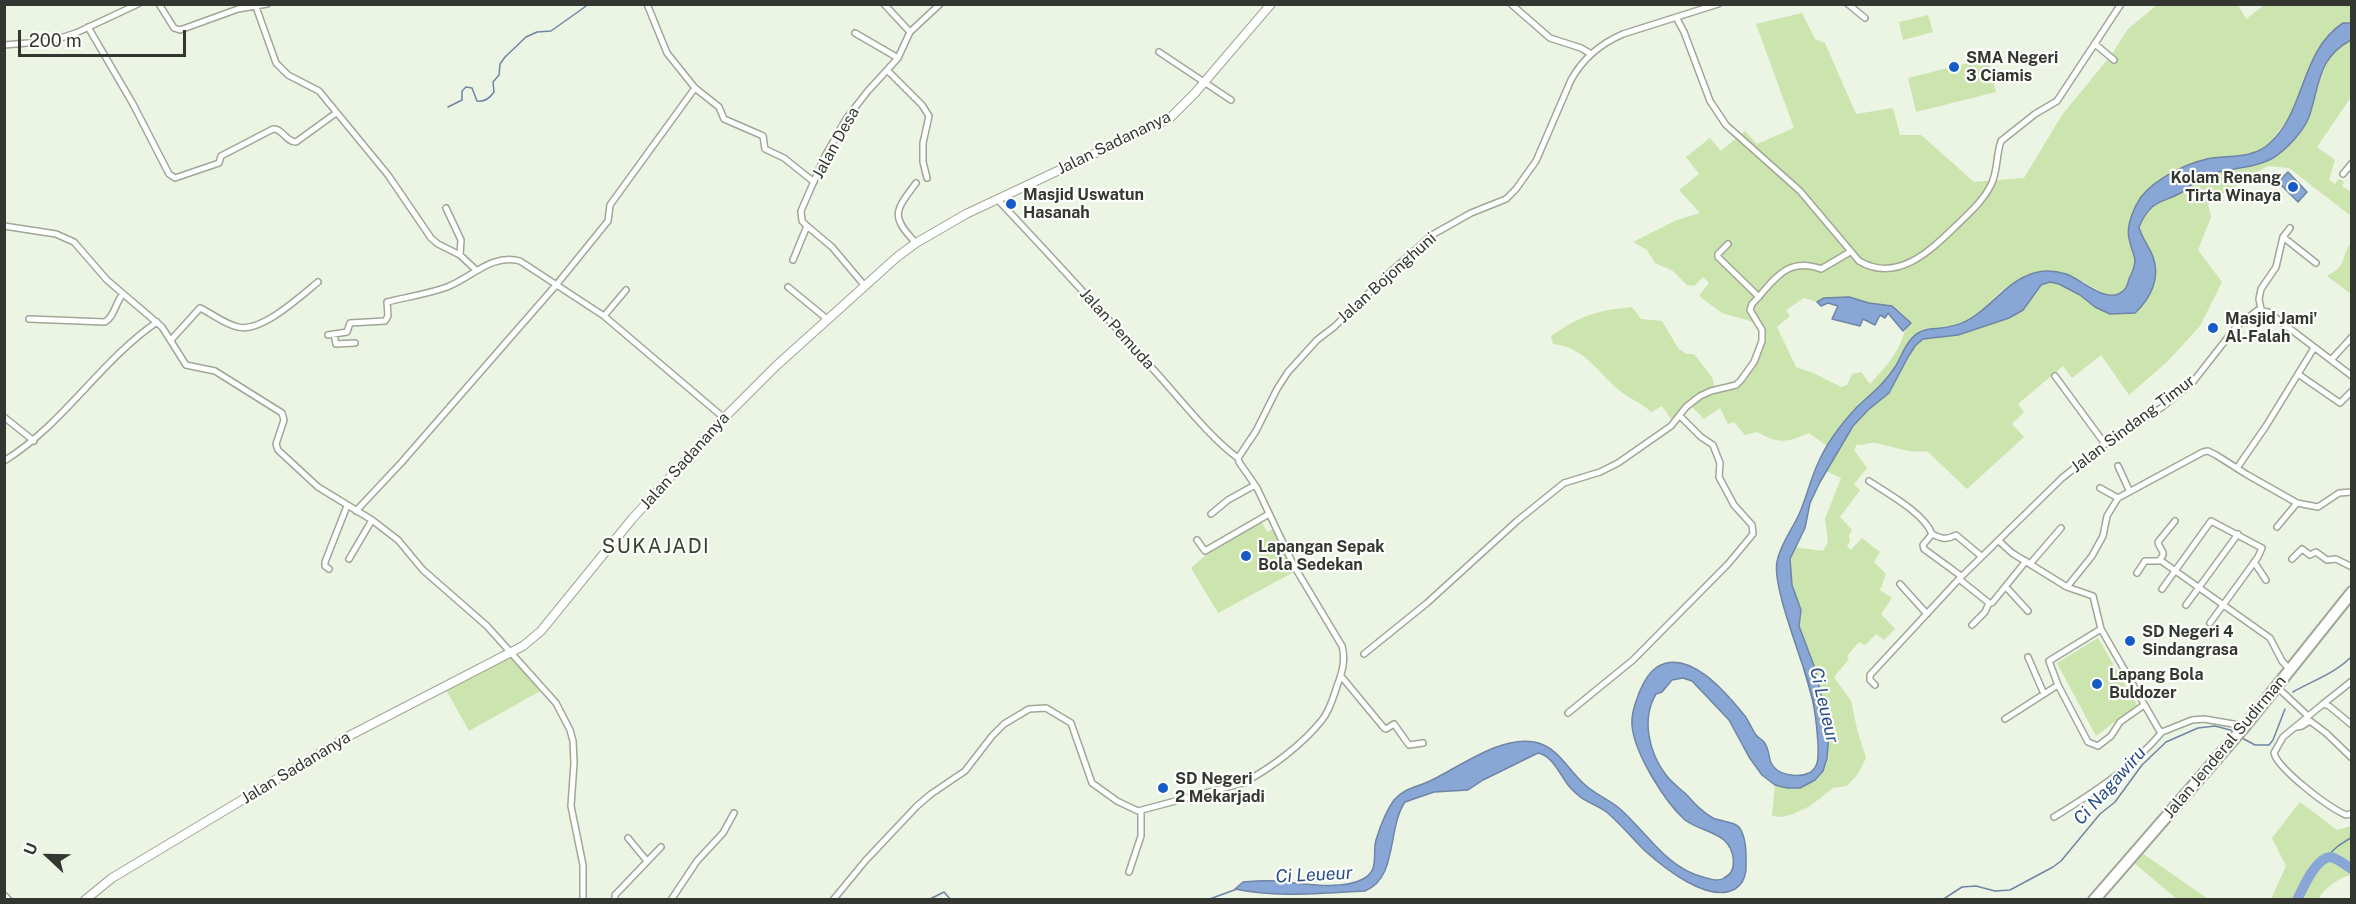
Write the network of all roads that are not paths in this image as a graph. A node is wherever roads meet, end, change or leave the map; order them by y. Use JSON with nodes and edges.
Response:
{"nodes":[{"id":1,"x":138,"y":4,"type":"edge"},
{"id":2,"x":159,"y":4,"type":"edge"},
{"id":3,"x":267,"y":4,"type":"edge"},
{"id":4,"x":647,"y":4,"type":"edge"},
{"id":5,"x":884,"y":4,"type":"edge"},
{"id":6,"x":940,"y":4,"type":"edge"},
{"id":7,"x":1271,"y":4,"type":"edge"},
{"id":8,"x":1511,"y":4,"type":"edge"},
{"id":9,"x":1718,"y":4,"type":"edge"},
{"id":10,"x":1848,"y":4,"type":"edge"},
{"id":11,"x":2111,"y":4,"type":"edge"},
{"id":12,"x":2121,"y":4,"type":"edge"},
{"id":13,"x":255,"y":6,"type":"edge"},
{"id":14,"x":2116,"y":12,"type":"junction"},
{"id":15,"x":1865,"y":18,"type":"dead end"},
{"id":16,"x":1677,"y":19,"type":"junction"},
{"id":17,"x":88,"y":27,"type":"junction"},
{"id":18,"x":910,"y":32,"type":"junction"},
{"id":19,"x":855,"y":33,"type":"dead end"},
{"id":20,"x":2095,"y":44,"type":"junction"},
{"id":21,"x":4,"y":45,"type":"edge"},
{"id":22,"x":1159,"y":52,"type":"dead end"},
{"id":23,"x":1591,"y":54,"type":"junction"},
{"id":24,"x":898,"y":58,"type":"junction"},
{"id":25,"x":2114,"y":60,"type":"dead end"},
{"id":26,"x":888,"y":71,"type":"junction"},
{"id":27,"x":1204,"y":82,"type":"junction"},
{"id":28,"x":695,"y":88,"type":"junction"},
{"id":29,"x":1231,"y":100,"type":"dead end"},
{"id":30,"x":336,"y":113,"type":"junction"},
{"id":31,"x":2352,"y":163,"type":"edge"},
{"id":32,"x":2343,"y":174,"type":"dead end"},
{"id":33,"x":927,"y":178,"type":"dead end"},
{"id":34,"x":814,"y":182,"type":"junction"},
{"id":35,"x":916,"y":183,"type":"dead end"},
{"id":36,"x":997,"y":199,"type":"junction"},
{"id":37,"x":446,"y":208,"type":"dead end"},
{"id":38,"x":4,"y":226,"type":"edge"},
{"id":39,"x":807,"y":226,"type":"junction"},
{"id":40,"x":2290,"y":228,"type":"dead end"},
{"id":41,"x":2283,"y":237,"type":"junction"},
{"id":42,"x":916,"y":243,"type":"junction"},
{"id":43,"x":1728,"y":243,"type":"dead end"},
{"id":44,"x":1850,"y":252,"type":"junction"},
{"id":45,"x":460,"y":255,"type":"junction"},
{"id":46,"x":793,"y":261,"type":"dead end"},
{"id":47,"x":2316,"y":263,"type":"dead end"},
{"id":48,"x":476,"y":270,"type":"junction"},
{"id":49,"x":318,"y":282,"type":"dead end"},
{"id":50,"x":557,"y":284,"type":"junction"},
{"id":51,"x":864,"y":285,"type":"junction"},
{"id":52,"x":788,"y":287,"type":"dead end"},
{"id":53,"x":626,"y":290,"type":"dead end"},
{"id":54,"x":123,"y":294,"type":"junction"},
{"id":55,"x":1759,"y":297,"type":"junction"},
{"id":56,"x":2261,"y":309,"type":"junction"},
{"id":57,"x":604,"y":316,"type":"junction"},
{"id":58,"x":826,"y":319,"type":"junction"},
{"id":59,"x":29,"y":320,"type":"dead end"},
{"id":60,"x":157,"y":322,"type":"junction"},
{"id":61,"x":2352,"y":337,"type":"edge"},
{"id":62,"x":171,"y":340,"type":"junction"},
{"id":63,"x":355,"y":343,"type":"dead end"},
{"id":64,"x":2314,"y":348,"type":"junction"},
{"id":65,"x":2331,"y":360,"type":"junction"},
{"id":66,"x":2298,"y":374,"type":"junction"},
{"id":67,"x":2055,"y":376,"type":"dead end"},
{"id":68,"x":2352,"y":376,"type":"edge"},
{"id":69,"x":2352,"y":391,"type":"edge"},
{"id":70,"x":1680,"y":416,"type":"junction"},
{"id":71,"x":4,"y":417,"type":"edge"},
{"id":72,"x":724,"y":418,"type":"junction"},
{"id":73,"x":34,"y":441,"type":"junction"},
{"id":74,"x":2105,"y":444,"type":"junction"},
{"id":75,"x":1238,"y":458,"type":"junction"},
{"id":76,"x":4,"y":461,"type":"edge"},
{"id":77,"x":2118,"y":466,"type":"dead end"},
{"id":78,"x":2237,"y":468,"type":"junction"},
{"id":79,"x":1869,"y":481,"type":"dead end"},
{"id":80,"x":1255,"y":485,"type":"junction"},
{"id":81,"x":2100,"y":488,"type":"dead end"},
{"id":82,"x":2129,"y":490,"type":"junction"},
{"id":83,"x":2352,"y":492,"type":"edge"},
{"id":84,"x":2118,"y":498,"type":"junction"},
{"id":85,"x":2297,"y":503,"type":"junction"},
{"id":86,"x":347,"y":506,"type":"junction"},
{"id":87,"x":356,"y":511,"type":"junction"},
{"id":88,"x":1211,"y":514,"type":"dead end"},
{"id":89,"x":1269,"y":514,"type":"junction"},
{"id":90,"x":372,"y":520,"type":"junction"},
{"id":91,"x":2175,"y":520,"type":"dead end"},
{"id":92,"x":2277,"y":527,"type":"dead end"},
{"id":93,"x":2061,"y":528,"type":"dead end"},
{"id":94,"x":1932,"y":534,"type":"junction"},
{"id":95,"x":2238,"y":534,"type":"junction"},
{"id":96,"x":1197,"y":540,"type":"dead end"},
{"id":97,"x":1999,"y":541,"type":"junction"},
{"id":98,"x":1981,"y":556,"type":"junction"},
{"id":99,"x":349,"y":559,"type":"dead end"},
{"id":100,"x":2292,"y":559,"type":"dead end"},
{"id":101,"x":2160,"y":560,"type":"junction"},
{"id":102,"x":2028,"y":562,"type":"junction"},
{"id":103,"x":2254,"y":562,"type":"junction"},
{"id":104,"x":2352,"y":567,"type":"edge"},
{"id":105,"x":329,"y":569,"type":"dead end"},
{"id":106,"x":2175,"y":570,"type":"junction"},
{"id":107,"x":2137,"y":573,"type":"dead end"},
{"id":108,"x":1960,"y":578,"type":"junction"},
{"id":109,"x":2266,"y":580,"type":"dead end"},
{"id":110,"x":1900,"y":584,"type":"dead end"},
{"id":111,"x":2198,"y":586,"type":"junction"},
{"id":112,"x":2007,"y":587,"type":"junction"},
{"id":113,"x":2067,"y":587,"type":"junction"},
{"id":114,"x":2162,"y":589,"type":"dead end"},
{"id":115,"x":2352,"y":592,"type":"edge"},
{"id":116,"x":1989,"y":603,"type":"junction"},
{"id":117,"x":2223,"y":604,"type":"junction"},
{"id":118,"x":2186,"y":605,"type":"dead end"},
{"id":119,"x":2028,"y":611,"type":"dead end"},
{"id":120,"x":1927,"y":614,"type":"junction"},
{"id":121,"x":2210,"y":622,"type":"dead end"},
{"id":122,"x":1972,"y":624,"type":"dead end"},
{"id":123,"x":2101,"y":629,"type":"junction"},
{"id":124,"x":512,"y":652,"type":"junction"},
{"id":125,"x":1364,"y":654,"type":"dead end"},
{"id":126,"x":2028,"y":657,"type":"dead end"},
{"id":127,"x":2290,"y":670,"type":"junction"},
{"id":128,"x":1341,"y":676,"type":"junction"},
{"id":129,"x":2352,"y":681,"type":"edge"},
{"id":130,"x":1875,"y":685,"type":"dead end"},
{"id":131,"x":2058,"y":686,"type":"junction"},
{"id":132,"x":2277,"y":687,"type":"junction"},
{"id":133,"x":2044,"y":694,"type":"junction"},
{"id":134,"x":2323,"y":704,"type":"junction"},
{"id":135,"x":2144,"y":705,"type":"junction"},
{"id":136,"x":1568,"y":713,"type":"dead end"},
{"id":137,"x":2308,"y":716,"type":"junction"},
{"id":138,"x":2005,"y":718,"type":"dead end"},
{"id":139,"x":2351,"y":725,"type":"edge"},
{"id":140,"x":2296,"y":727,"type":"junction"},
{"id":141,"x":2244,"y":728,"type":"junction"},
{"id":142,"x":2162,"y":732,"type":"junction"},
{"id":143,"x":1423,"y":743,"type":"dead end"},
{"id":144,"x":2352,"y":758,"type":"edge"},
{"id":145,"x":1141,"y":812,"type":"junction"},
{"id":146,"x":734,"y":813,"type":"dead end"},
{"id":147,"x":2352,"y":813,"type":"edge"},
{"id":148,"x":2054,"y":817,"type":"dead end"},
{"id":149,"x":628,"y":838,"type":"dead end"},
{"id":150,"x":661,"y":847,"type":"dead end"},
{"id":151,"x":647,"y":861,"type":"junction"},
{"id":152,"x":1129,"y":872,"type":"dead end"},
{"id":153,"x":4,"y":895,"type":"edge"},
{"id":154,"x":9,"y":900,"type":"edge"},
{"id":155,"x":85,"y":900,"type":"edge"},
{"id":156,"x":583,"y":900,"type":"edge"},
{"id":157,"x":615,"y":900,"type":"edge"},
{"id":158,"x":671,"y":900,"type":"edge"},
{"id":159,"x":833,"y":900,"type":"edge"},
{"id":160,"x":2094,"y":900,"type":"edge"}],
"edges":[{"from":1,"to":17,"type":"street"},
{"from":2,"to":13,"type":"street"},
{"from":3,"to":13,"type":"street"},
{"from":4,"to":28,"type":"street"},
{"from":5,"to":18,"type":"street"},
{"from":6,"to":18,"type":"street","name":"Jalan Desa"},
{"from":7,"to":27,"type":"street","name":"Jalan Sadananya"},
{"from":8,"to":23,"type":"street"},
{"from":9,"to":16,"type":"street","name":"Jalan Bojonghuni"},
{"from":10,"to":15,"type":"street"},
{"from":11,"to":14,"type":"street"},
{"from":12,"to":14,"type":"street"},
{"from":13,"to":30,"type":"street"},
{"from":14,"to":20,"type":"street"},
{"from":16,"to":23,"type":"street","name":"Jalan Bojonghuni"},
{"from":16,"to":44,"type":"street"},
{"from":17,"to":21,"type":"street"},
{"from":17,"to":30,"type":"street"},
{"from":18,"to":24,"type":"street","name":"Jalan Desa"},
{"from":19,"to":24,"type":"street"},
{"from":20,"to":25,"type":"street"},
{"from":20,"to":44,"type":"street"},
{"from":22,"to":27,"type":"street"},
{"from":23,"to":75,"type":"street","name":"Jalan Bojonghuni"},
{"from":24,"to":26,"type":"street","name":"Jalan Desa"},
{"from":26,"to":33,"type":"street"},
{"from":26,"to":34,"type":"street","name":"Jalan Desa"},
{"from":27,"to":29,"type":"street"},
{"from":27,"to":36,"type":"street","name":"Jalan Sadananya"},
{"from":28,"to":34,"type":"street"},
{"from":28,"to":50,"type":"street"},
{"from":30,"to":45,"type":"street"},
{"from":31,"to":32,"type":"street"},
{"from":34,"to":39,"type":"street","name":"Jalan Desa"},
{"from":35,"to":42,"type":"street"},
{"from":36,"to":42,"type":"street","name":"Jalan Sadananya"},
{"from":36,"to":75,"type":"street","name":"Jalan Pemuda"},
{"from":37,"to":45,"type":"street"},
{"from":38,"to":54,"type":"street"},
{"from":39,"to":46,"type":"street"},
{"from":39,"to":51,"type":"street"},
{"from":40,"to":41,"type":"street"},
{"from":41,"to":47,"type":"street"},
{"from":41,"to":56,"type":"street"},
{"from":42,"to":51,"type":"street","name":"Jalan Sadananya"},
{"from":43,"to":55,"type":"street"},
{"from":44,"to":55,"type":"street"},
{"from":45,"to":48,"type":"street"},
{"from":48,"to":50,"type":"street"},
{"from":48,"to":63,"type":"street"},
{"from":49,"to":62,"type":"street"},
{"from":50,"to":57,"type":"street"},
{"from":50,"to":87,"type":"street"},
{"from":51,"to":58,"type":"street","name":"Jalan Sadananya"},
{"from":52,"to":58,"type":"street"},
{"from":53,"to":57,"type":"street"},
{"from":54,"to":59,"type":"street"},
{"from":54,"to":60,"type":"street"},
{"from":55,"to":70,"type":"street"},
{"from":56,"to":64,"type":"street"},
{"from":56,"to":74,"type":"street","name":"Jalan Sindang Timur"},
{"from":57,"to":72,"type":"street"},
{"from":58,"to":72,"type":"street","name":"Jalan Sadananya"},
{"from":60,"to":62,"type":"street"},
{"from":60,"to":73,"type":"street"},
{"from":61,"to":65,"type":"street"},
{"from":62,"to":86,"type":"street"},
{"from":64,"to":65,"type":"street"},
{"from":64,"to":66,"type":"street"},
{"from":65,"to":68,"type":"street"},
{"from":66,"to":69,"type":"street"},
{"from":66,"to":78,"type":"street"},
{"from":67,"to":74,"type":"street"},
{"from":70,"to":125,"type":"street"},
{"from":70,"to":136,"type":"street"},
{"from":71,"to":73,"type":"street"},
{"from":72,"to":124,"type":"street","name":"Jalan Sadananya"},
{"from":73,"to":76,"type":"street"},
{"from":74,"to":97,"type":"street","name":"Jalan Sindang Timur"},
{"from":75,"to":80,"type":"street","name":"Jalan Pemuda"},
{"from":77,"to":82,"type":"street"},
{"from":78,"to":82,"type":"street"},
{"from":78,"to":85,"type":"street"},
{"from":79,"to":94,"type":"street"},
{"from":80,"to":88,"type":"street"},
{"from":80,"to":89,"type":"street","name":"Jalan Pemuda"},
{"from":81,"to":84,"type":"street"},
{"from":82,"to":84,"type":"street"},
{"from":83,"to":85,"type":"street"},
{"from":84,"to":113,"type":"street"},
{"from":85,"to":92,"type":"street"},
{"from":86,"to":87,"type":"street"},
{"from":86,"to":105,"type":"street"},
{"from":87,"to":90,"type":"street"},
{"from":89,"to":96,"type":"street"},
{"from":89,"to":128,"type":"street","name":"Jalan Pemuda"},
{"from":90,"to":99,"type":"street"},
{"from":90,"to":124,"type":"street"},
{"from":91,"to":101,"type":"street"},
{"from":93,"to":102,"type":"street"},
{"from":94,"to":98,"type":"street"},
{"from":94,"to":108,"type":"street"},
{"from":95,"to":103,"type":"street"},
{"from":95,"to":106,"type":"street"},
{"from":95,"to":111,"type":"street"},
{"from":97,"to":98,"type":"street","name":"Jalan Sindang Timur"},
{"from":97,"to":102,"type":"street"},
{"from":98,"to":108,"type":"street","name":"Jalan Sindang Timur"},
{"from":100,"to":104,"type":"street"},
{"from":101,"to":106,"type":"street"},
{"from":101,"to":107,"type":"street"},
{"from":102,"to":112,"type":"street"},
{"from":102,"to":113,"type":"street"},
{"from":103,"to":109,"type":"street"},
{"from":103,"to":117,"type":"street"},
{"from":106,"to":111,"type":"street"},
{"from":106,"to":114,"type":"street"},
{"from":108,"to":116,"type":"street"},
{"from":108,"to":120,"type":"street","name":"Jalan Sindang Timur"},
{"from":110,"to":120,"type":"street"},
{"from":111,"to":117,"type":"street"},
{"from":111,"to":118,"type":"street"},
{"from":112,"to":116,"type":"street"},
{"from":112,"to":119,"type":"street"},
{"from":113,"to":123,"type":"street"},
{"from":115,"to":127,"type":"highway","name":"Jalan Jenderal Sudirman"},
{"from":116,"to":122,"type":"street"},
{"from":117,"to":121,"type":"street"},
{"from":117,"to":127,"type":"street"},
{"from":120,"to":130,"type":"street","name":"Jalan Sindang Timur"},
{"from":123,"to":131,"type":"street"},
{"from":123,"to":135,"type":"street"},
{"from":124,"to":155,"type":"street","name":"Jalan Sadananya"},
{"from":124,"to":156,"type":"street"},
{"from":126,"to":133,"type":"street"},
{"from":127,"to":132,"type":"highway","name":"Jalan Jenderal Sudirman"},
{"from":128,"to":143,"type":"street"},
{"from":128,"to":145,"type":"street","name":"Jalan Pemuda"},
{"from":129,"to":134,"type":"street"},
{"from":131,"to":133,"type":"street"},
{"from":131,"to":135,"type":"street"},
{"from":132,"to":137,"type":"street"},
{"from":132,"to":141,"type":"highway","name":"Jalan Jenderal Sudirman"},
{"from":133,"to":138,"type":"street"},
{"from":134,"to":137,"type":"street"},
{"from":134,"to":139,"type":"street"},
{"from":135,"to":142,"type":"street"},
{"from":137,"to":140,"type":"street"},
{"from":140,"to":144,"type":"street"},
{"from":140,"to":147,"type":"street"},
{"from":141,"to":142,"type":"street"},
{"from":141,"to":160,"type":"highway","name":"Jalan Jenderal Sudirman"},
{"from":142,"to":148,"type":"street"},
{"from":145,"to":152,"type":"street"},
{"from":145,"to":159,"type":"street"},
{"from":146,"to":158,"type":"street"},
{"from":149,"to":151,"type":"street"},
{"from":150,"to":151,"type":"street"},
{"from":151,"to":157,"type":"street"},
{"from":153,"to":154,"type":"street"}]}
